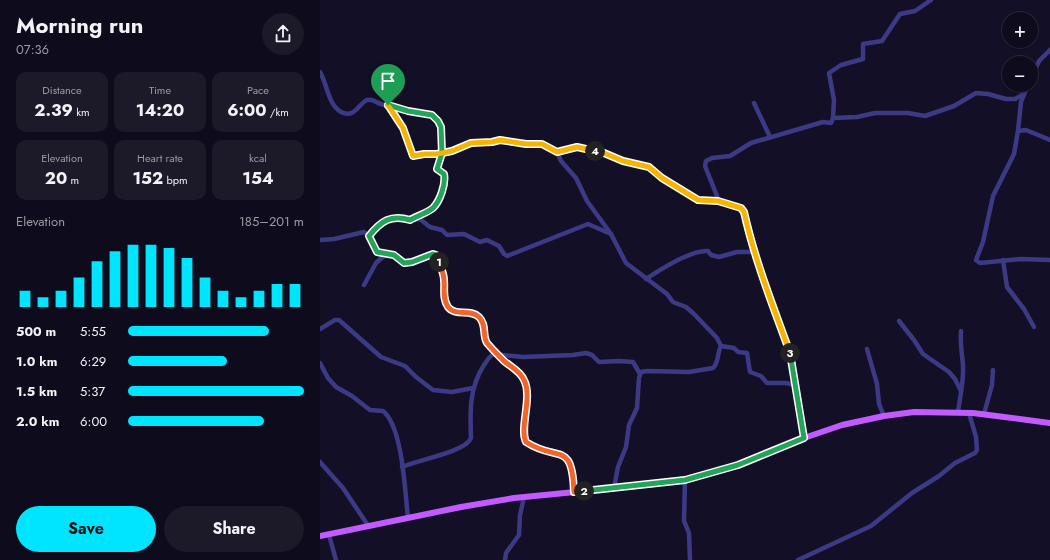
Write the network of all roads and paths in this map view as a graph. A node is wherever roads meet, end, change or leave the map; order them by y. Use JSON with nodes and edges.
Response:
{"nodes":[{"id":1,"x":931,"y":0,"type":"edge"},
{"id":2,"x":1050,"y":50,"type":"edge"},
{"id":3,"x":1038,"y":62,"type":"edge"},
{"id":4,"x":320,"y":72,"type":"edge"},
{"id":5,"x":1024,"y":94,"type":"joint"},
{"id":6,"x":754,"y":103,"type":"dead end"},
{"id":7,"x":388,"y":105,"type":"junction"},
{"id":8,"x":833,"y":118,"type":"junction"},
{"id":9,"x":1018,"y":131,"type":"junction"},
{"id":10,"x":770,"y":137,"type":"junction"},
{"id":11,"x":1050,"y":140,"type":"edge"},
{"id":12,"x":557,"y":152,"type":"junction"},
{"id":13,"x":442,"y":153,"type":"junction"},
{"id":14,"x":718,"y":201,"type":"junction"},
{"id":15,"x":410,"y":220,"type":"junction"},
{"id":16,"x":611,"y":234,"type":"junction"},
{"id":17,"x":369,"y":236,"type":"junction"},
{"id":18,"x":320,"y":240,"type":"edge"},
{"id":19,"x":753,"y":252,"type":"junction"},
{"id":20,"x":386,"y":254,"type":"junction"},
{"id":21,"x":1002,"y":260,"type":"junction"},
{"id":22,"x":1050,"y":260,"type":"edge"},
{"id":23,"x":646,"y":279,"type":"junction"},
{"id":24,"x":364,"y":285,"type":"dead end"},
{"id":25,"x":899,"y":321,"type":"dead end"},
{"id":26,"x":1034,"y":327,"type":"dead end"},
{"id":27,"x":320,"y":329,"type":"edge"},
{"id":28,"x":961,"y":331,"type":"dead end"},
{"id":29,"x":721,"y":346,"type":"junction"},
{"id":30,"x":867,"y":349,"type":"dead end"},
{"id":31,"x":498,"y":354,"type":"junction"},
{"id":32,"x":320,"y":363,"type":"edge"},
{"id":33,"x":993,"y":370,"type":"dead end"},
{"id":34,"x":640,"y":374,"type":"junction"},
{"id":35,"x":796,"y":385,"type":"junction"},
{"id":36,"x":473,"y":388,"type":"junction"},
{"id":37,"x":961,"y":391,"type":"junction"},
{"id":38,"x":958,"y":412,"type":"junction"},
{"id":39,"x":969,"y":413,"type":"junction"},
{"id":40,"x":984,"y":414,"type":"junction"},
{"id":41,"x":884,"y":416,"type":"junction"},
{"id":42,"x":1050,"y":423,"type":"edge"},
{"id":43,"x":804,"y":438,"type":"junction"},
{"id":44,"x":321,"y":464,"type":"edge"},
{"id":45,"x":402,"y":467,"type":"junction"},
{"id":46,"x":685,"y":480,"type":"junction"},
{"id":47,"x":614,"y":488,"type":"junction"},
{"id":48,"x":574,"y":492,"type":"junction"},
{"id":49,"x":524,"y":497,"type":"junction"},
{"id":50,"x":408,"y":518,"type":"junction"},
{"id":51,"x":369,"y":527,"type":"junction"},
{"id":52,"x":329,"y":535,"type":"junction"},
{"id":53,"x":320,"y":536,"type":"edge"},
{"id":54,"x":336,"y":560,"type":"edge"},
{"id":55,"x":504,"y":560,"type":"edge"},
{"id":56,"x":690,"y":560,"type":"edge"},
{"id":57,"x":798,"y":560,"type":"edge"}],
"edges":[{"from":1,"to":8,"type":"street"},
{"from":2,"to":3,"type":"street"},
{"from":4,"to":7,"type":"street"},
{"from":5,"to":8,"type":"street"},
{"from":5,"to":9,"type":"street"},
{"from":6,"to":10,"type":"street"},
{"from":7,"to":13,"type":"street"},
{"from":7,"to":13,"type":"street"},
{"from":8,"to":10,"type":"street"},
{"from":9,"to":11,"type":"street"},
{"from":9,"to":21,"type":"street"},
{"from":10,"to":14,"type":"street"},
{"from":12,"to":13,"type":"street"},
{"from":12,"to":14,"type":"street"},
{"from":12,"to":16,"type":"street"},
{"from":13,"to":15,"type":"street"},
{"from":14,"to":19,"type":"street"},
{"from":15,"to":16,"type":"street"},
{"from":15,"to":17,"type":"street"},
{"from":16,"to":23,"type":"street"},
{"from":17,"to":18,"type":"street"},
{"from":17,"to":20,"type":"street"},
{"from":19,"to":23,"type":"street"},
{"from":19,"to":35,"type":"street"},
{"from":20,"to":24,"type":"street"},
{"from":20,"to":31,"type":"street"},
{"from":21,"to":22,"type":"street"},
{"from":21,"to":26,"type":"street"},
{"from":23,"to":29,"type":"street"},
{"from":25,"to":37,"type":"street"},
{"from":27,"to":36,"type":"street"},
{"from":28,"to":37,"type":"street"},
{"from":29,"to":34,"type":"street"},
{"from":29,"to":35,"type":"street"},
{"from":30,"to":41,"type":"street"},
{"from":31,"to":34,"type":"street"},
{"from":31,"to":36,"type":"street"},
{"from":31,"to":48,"type":"street"},
{"from":32,"to":45,"type":"street"},
{"from":33,"to":40,"type":"street"},
{"from":34,"to":47,"type":"street"},
{"from":35,"to":43,"type":"street"},
{"from":36,"to":45,"type":"street"},
{"from":37,"to":38,"type":"street"},
{"from":38,"to":39,"type":"main road"},
{"from":38,"to":41,"type":"main road"},
{"from":39,"to":40,"type":"main road"},
{"from":39,"to":57,"type":"street"},
{"from":40,"to":42,"type":"main road"},
{"from":41,"to":43,"type":"main road"},
{"from":43,"to":46,"type":"main road"},
{"from":44,"to":51,"type":"street"},
{"from":45,"to":50,"type":"street"},
{"from":46,"to":47,"type":"main road"},
{"from":46,"to":56,"type":"street"},
{"from":47,"to":48,"type":"main road"},
{"from":48,"to":49,"type":"main road"},
{"from":49,"to":50,"type":"main road"},
{"from":49,"to":55,"type":"street"},
{"from":50,"to":51,"type":"main road"},
{"from":51,"to":52,"type":"main road"},
{"from":52,"to":53,"type":"main road"},
{"from":52,"to":54,"type":"street"}]}
